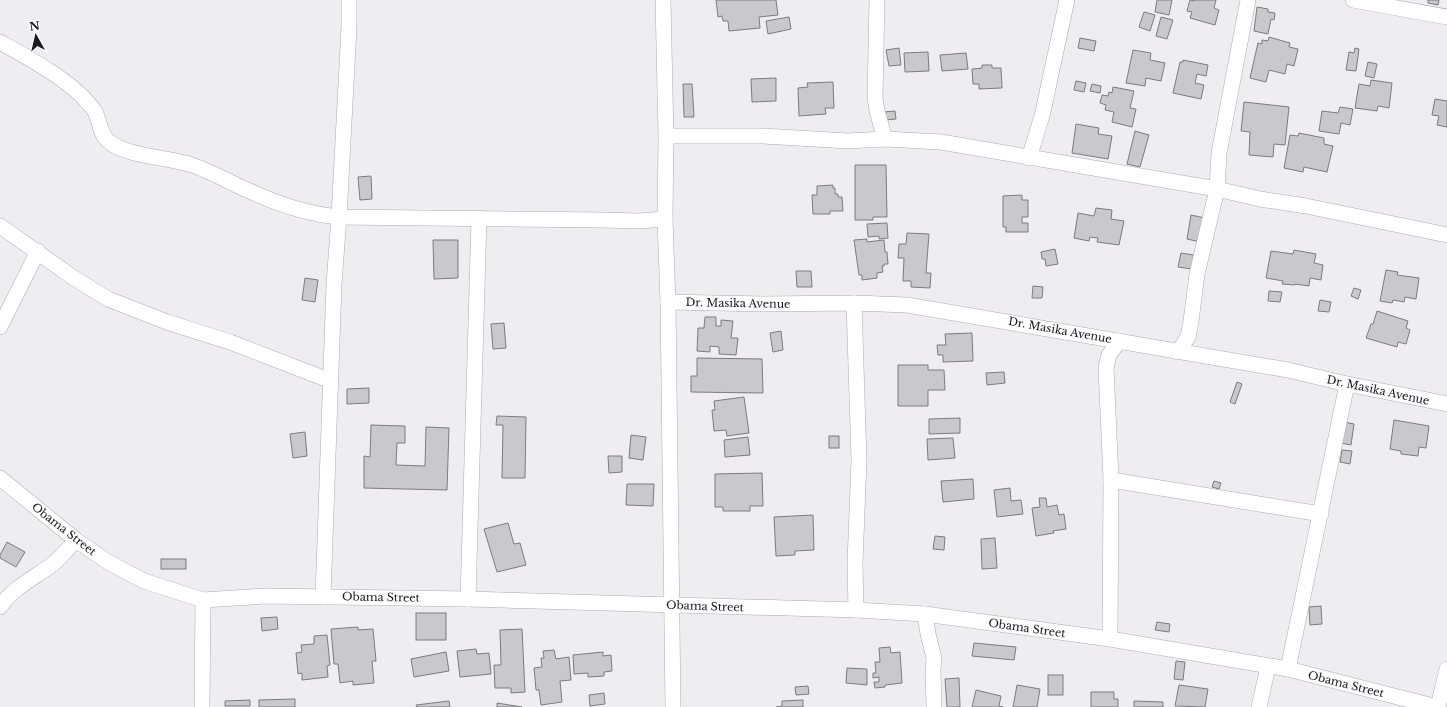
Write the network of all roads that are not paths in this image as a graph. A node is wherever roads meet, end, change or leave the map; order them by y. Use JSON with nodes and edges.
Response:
{"nodes":[{"id":1,"x":349,"y":0,"type":"edge"},
{"id":2,"x":663,"y":0,"type":"edge"},
{"id":3,"x":878,"y":0,"type":"edge"},
{"id":4,"x":1067,"y":0,"type":"edge"},
{"id":5,"x":1248,"y":0,"type":"edge"},
{"id":6,"x":1353,"y":0,"type":"edge"},
{"id":7,"x":1447,"y":17,"type":"edge"},
{"id":8,"x":0,"y":42,"type":"edge"},
{"id":9,"x":666,"y":136,"type":"junction"},
{"id":10,"x":885,"y":139,"type":"junction"},
{"id":11,"x":1029,"y":158,"type":"junction"},
{"id":12,"x":1217,"y":189,"type":"junction"},
{"id":13,"x":339,"y":217,"type":"junction"},
{"id":14,"x":479,"y":218,"type":"junction"},
{"id":15,"x":665,"y":219,"type":"junction"},
{"id":16,"x":0,"y":226,"type":"edge"},
{"id":17,"x":1447,"y":234,"type":"edge"},
{"id":18,"x":38,"y":252,"type":"junction"},
{"id":19,"x":668,"y":302,"type":"junction"},
{"id":20,"x":854,"y":303,"type":"junction"},
{"id":21,"x":0,"y":327,"type":"edge"},
{"id":22,"x":1119,"y":341,"type":"junction"},
{"id":23,"x":1178,"y":352,"type":"junction"},
{"id":24,"x":331,"y":381,"type":"junction"},
{"id":25,"x":1347,"y":384,"type":"junction"},
{"id":26,"x":1447,"y":404,"type":"edge"},
{"id":27,"x":0,"y":478,"type":"edge"},
{"id":28,"x":1111,"y":480,"type":"junction"},
{"id":29,"x":1320,"y":514,"type":"junction"},
{"id":30,"x":76,"y":540,"type":"junction"},
{"id":31,"x":323,"y":597,"type":"junction"},
{"id":32,"x":468,"y":599,"type":"junction"},
{"id":33,"x":203,"y":600,"type":"junction"},
{"id":34,"x":672,"y":605,"type":"junction"},
{"id":35,"x":0,"y":607,"type":"edge"},
{"id":36,"x":856,"y":610,"type":"junction"},
{"id":37,"x":925,"y":614,"type":"junction"},
{"id":38,"x":1110,"y":639,"type":"junction"},
{"id":39,"x":1268,"y":667,"type":"junction"},
{"id":40,"x":1288,"y":669,"type":"junction"},
{"id":41,"x":1447,"y":669,"type":"edge"},
{"id":42,"x":202,"y":707,"type":"edge"},
{"id":43,"x":673,"y":707,"type":"edge"},
{"id":44,"x":934,"y":707,"type":"edge"},
{"id":45,"x":1259,"y":707,"type":"edge"},
{"id":46,"x":1438,"y":707,"type":"edge"}],
"edges":[{"from":1,"to":13,"type":"street"},
{"from":2,"to":9,"type":"street"},
{"from":3,"to":10,"type":"street"},
{"from":4,"to":11,"type":"street"},
{"from":5,"to":12,"type":"street"},
{"from":6,"to":7,"type":"street"},
{"from":8,"to":13,"type":"street"},
{"from":9,"to":10,"type":"street"},
{"from":9,"to":15,"type":"street"},
{"from":10,"to":11,"type":"street"},
{"from":11,"to":12,"type":"street"},
{"from":12,"to":17,"type":"street"},
{"from":12,"to":23,"type":"street"},
{"from":13,"to":14,"type":"street"},
{"from":13,"to":24,"type":"street"},
{"from":14,"to":15,"type":"street"},
{"from":14,"to":32,"type":"street"},
{"from":15,"to":19,"type":"street"},
{"from":16,"to":18,"type":"street"},
{"from":18,"to":21,"type":"street"},
{"from":18,"to":24,"type":"street"},
{"from":19,"to":20,"type":"street","name":"Dr. Masika Avenue"},
{"from":19,"to":34,"type":"street"},
{"from":20,"to":22,"type":"street","name":"Dr. Masika Avenue"},
{"from":20,"to":36,"type":"street"},
{"from":22,"to":23,"type":"street","name":"Dr. Masika Avenue"},
{"from":22,"to":28,"type":"street"},
{"from":23,"to":25,"type":"street","name":"Dr. Masika Avenue"},
{"from":24,"to":31,"type":"street"},
{"from":25,"to":26,"type":"street","name":"Dr. Masika Avenue"},
{"from":25,"to":29,"type":"street"},
{"from":27,"to":30,"type":"street","name":"Obama Street"},
{"from":28,"to":29,"type":"street"},
{"from":28,"to":38,"type":"street"},
{"from":29,"to":40,"type":"street"},
{"from":30,"to":33,"type":"street","name":"Obama Street"},
{"from":30,"to":35,"type":"street"},
{"from":31,"to":32,"type":"street","name":"Obama Street"},
{"from":31,"to":33,"type":"street","name":"Obama Street"},
{"from":32,"to":34,"type":"street","name":"Obama Street"},
{"from":33,"to":42,"type":"street"},
{"from":34,"to":36,"type":"street","name":"Obama Street"},
{"from":34,"to":43,"type":"street"},
{"from":36,"to":37,"type":"street","name":"Obama Street"},
{"from":37,"to":38,"type":"street","name":"Obama Street"},
{"from":37,"to":44,"type":"street"},
{"from":38,"to":39,"type":"street","name":"Obama Street"},
{"from":39,"to":40,"type":"street","name":"Obama Street"},
{"from":39,"to":45,"type":"street"},
{"from":40,"to":46,"type":"street","name":"Obama Street"},
{"from":41,"to":46,"type":"street"}]}
